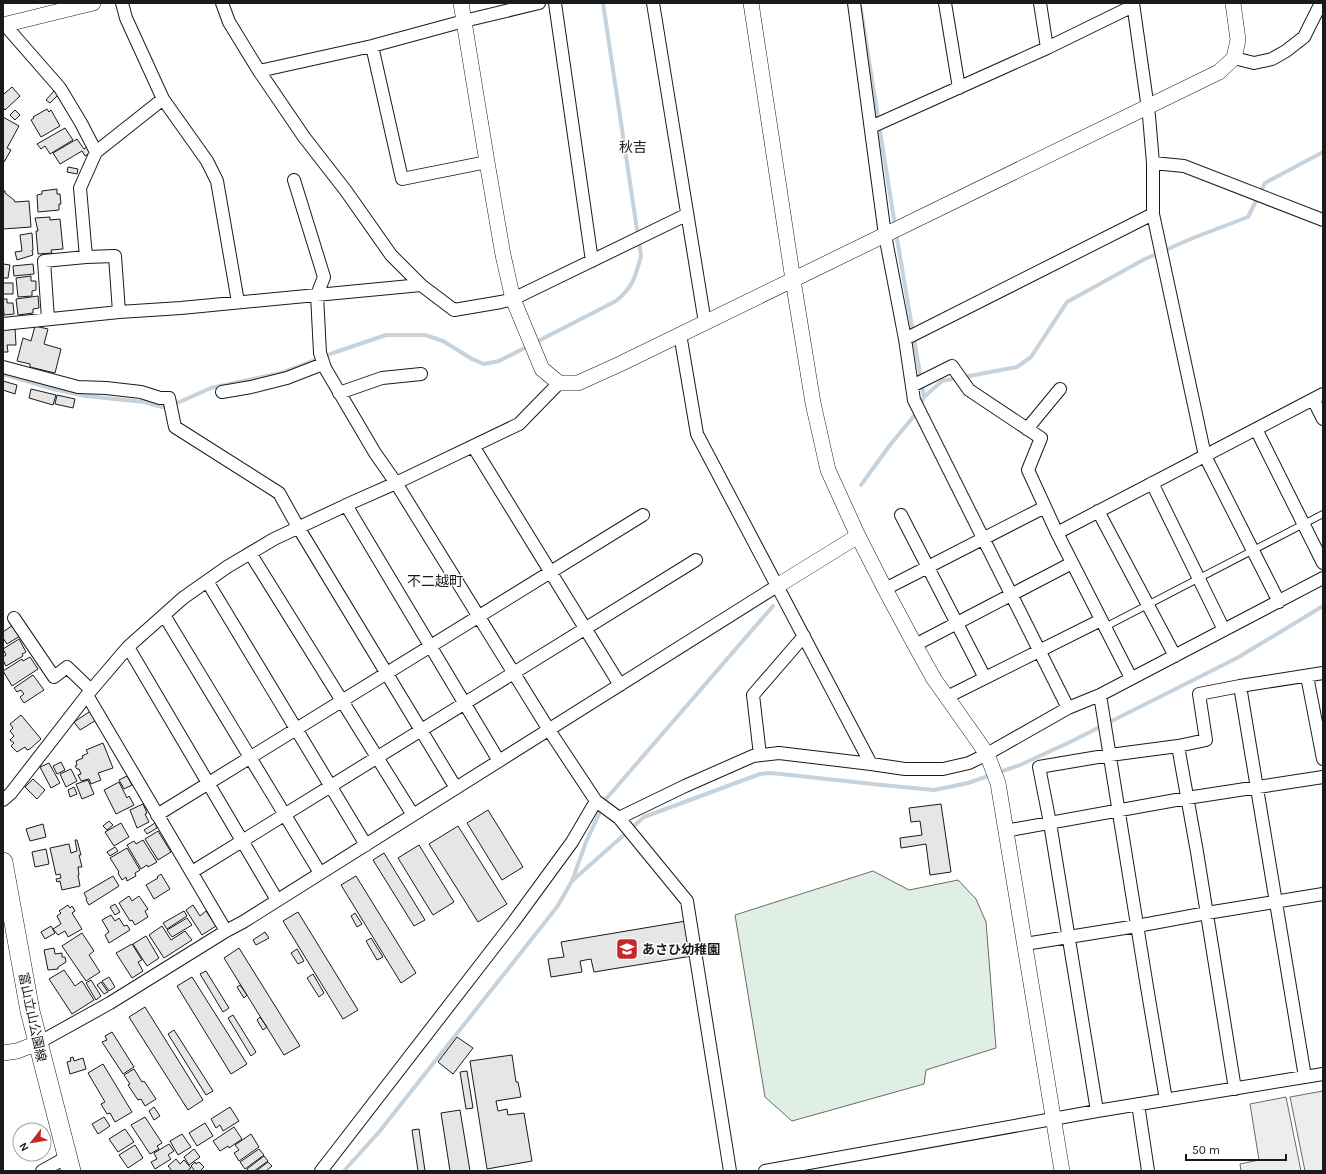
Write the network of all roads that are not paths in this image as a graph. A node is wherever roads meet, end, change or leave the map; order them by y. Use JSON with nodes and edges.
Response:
{"nodes":[{"id":1,"x":93,"y":3,"type":"edge"},
{"id":2,"x":122,"y":3,"type":"edge"},
{"id":3,"x":222,"y":3,"type":"edge"},
{"id":4,"x":461,"y":3,"type":"edge"},
{"id":5,"x":539,"y":3,"type":"edge"},
{"id":6,"x":555,"y":3,"type":"edge"},
{"id":7,"x":653,"y":3,"type":"edge"},
{"id":8,"x":751,"y":3,"type":"edge"},
{"id":9,"x":854,"y":3,"type":"edge"},
{"id":10,"x":945,"y":3,"type":"edge"},
{"id":11,"x":1040,"y":3,"type":"edge"},
{"id":12,"x":1232,"y":3,"type":"edge"},
{"id":13,"x":1321,"y":3,"type":"edge"},
{"id":14,"x":1133,"y":4,"type":"edge"},
{"id":15,"x":464,"y":21,"type":"junction"},
{"id":16,"x":4,"y":24,"type":"edge"},
{"id":17,"x":372,"y":46,"type":"junction"},
{"id":18,"x":1047,"y":48,"type":"junction"},
{"id":19,"x":1234,"y":58,"type":"junction"},
{"id":20,"x":259,"y":71,"type":"junction"},
{"id":21,"x":959,"y":88,"type":"junction"},
{"id":22,"x":163,"y":99,"type":"junction"},
{"id":23,"x":1148,"y":106,"type":"junction"},
{"id":24,"x":871,"y":127,"type":"junction"},
{"id":25,"x":96,"y":152,"type":"junction"},
{"id":26,"x":487,"y":162,"type":"junction"},
{"id":27,"x":1153,"y":163,"type":"junction"},
{"id":28,"x":294,"y":180,"type":"dead end"},
{"id":29,"x":1153,"y":214,"type":"junction"},
{"id":30,"x":686,"y":215,"type":"junction"},
{"id":31,"x":1323,"y":220,"type":"edge"},
{"id":32,"x":885,"y":235,"type":"junction"},
{"id":33,"x":86,"y":257,"type":"junction"},
{"id":34,"x":592,"y":261,"type":"junction"},
{"id":35,"x":793,"y":280,"type":"junction"},
{"id":36,"x":421,"y":285,"type":"junction"},
{"id":37,"x":317,"y":295,"type":"junction"},
{"id":38,"x":513,"y":299,"type":"junction"},
{"id":39,"x":238,"y":302,"type":"junction"},
{"id":40,"x":119,"y":312,"type":"junction"},
{"id":41,"x":48,"y":319,"type":"junction"},
{"id":42,"x":705,"y":323,"type":"junction"},
{"id":43,"x":3,"y":324,"type":"edge"},
{"id":44,"x":680,"y":334,"type":"junction"},
{"id":45,"x":905,"y":339,"type":"junction"},
{"id":46,"x":322,"y":359,"type":"junction"},
{"id":47,"x":3,"y":366,"type":"edge"},
{"id":48,"x":421,"y":374,"type":"dead end"},
{"id":49,"x":559,"y":384,"type":"junction"},
{"id":50,"x":912,"y":386,"type":"junction"},
{"id":51,"x":1060,"y":389,"type":"dead end"},
{"id":52,"x":222,"y":392,"type":"dead end"},
{"id":53,"x":339,"y":393,"type":"junction"},
{"id":54,"x":1318,"y":396,"type":"edge"},
{"id":55,"x":1323,"y":419,"type":"edge"},
{"id":56,"x":1027,"y":429,"type":"junction"},
{"id":57,"x":1256,"y":429,"type":"junction"},
{"id":58,"x":473,"y":446,"type":"junction"},
{"id":59,"x":1205,"y":456,"type":"junction"},
{"id":60,"x":396,"y":483,"type":"junction"},
{"id":61,"x":1152,"y":483,"type":"junction"},
{"id":62,"x":346,"y":505,"type":"junction"},
{"id":63,"x":1045,"y":507,"type":"junction"},
{"id":64,"x":1098,"y":511,"type":"junction"},
{"id":65,"x":1323,"y":514,"type":"edge"},
{"id":66,"x":643,"y":515,"type":"dead end"},
{"id":67,"x":901,"y":515,"type":"dead end"},
{"id":68,"x":1304,"y":524,"type":"junction"},
{"id":69,"x":298,"y":528,"type":"junction"},
{"id":70,"x":1056,"y":532,"type":"junction"},
{"id":71,"x":858,"y":536,"type":"junction"},
{"id":72,"x":983,"y":539,"type":"junction"},
{"id":73,"x":1253,"y":551,"type":"junction"},
{"id":74,"x":250,"y":553,"type":"junction"},
{"id":75,"x":696,"y":560,"type":"dead end"},
{"id":76,"x":1072,"y":563,"type":"junction"},
{"id":77,"x":1323,"y":563,"type":"edge"},
{"id":78,"x":928,"y":567,"type":"junction"},
{"id":79,"x":550,"y":572,"type":"junction"},
{"id":80,"x":1323,"y":578,"type":"edge"},
{"id":81,"x":1199,"y":579,"type":"junction"},
{"id":82,"x":207,"y":581,"type":"junction"},
{"id":83,"x":777,"y":586,"type":"junction"},
{"id":84,"x":885,"y":589,"type":"junction"},
{"id":85,"x":1011,"y":595,"type":"junction"},
{"id":86,"x":1279,"y":602,"type":"junction"},
{"id":87,"x":1148,"y":605,"type":"junction"},
{"id":88,"x":164,"y":615,"type":"junction"},
{"id":89,"x":478,"y":616,"type":"junction"},
{"id":90,"x":14,"y":618,"type":"dead end"},
{"id":91,"x":957,"y":623,"type":"junction"},
{"id":92,"x":1103,"y":624,"type":"junction"},
{"id":93,"x":585,"y":628,"type":"junction"},
{"id":94,"x":1224,"y":630,"type":"junction"},
{"id":95,"x":804,"y":636,"type":"junction"},
{"id":96,"x":915,"y":645,"type":"junction"},
{"id":97,"x":431,"y":646,"type":"junction"},
{"id":98,"x":128,"y":647,"type":"junction"},
{"id":99,"x":1039,"y":650,"type":"junction"},
{"id":100,"x":1175,"y":656,"type":"junction"},
{"id":101,"x":386,"y":673,"type":"junction"},
{"id":102,"x":513,"y":673,"type":"junction"},
{"id":103,"x":1323,"y":673,"type":"edge"},
{"id":104,"x":1307,"y":676,"type":"junction"},
{"id":105,"x":985,"y":678,"type":"junction"},
{"id":106,"x":1131,"y":678,"type":"junction"},
{"id":107,"x":620,"y":685,"type":"junction"},
{"id":108,"x":1240,"y":686,"type":"junction"},
{"id":109,"x":89,"y":693,"type":"junction"},
{"id":110,"x":1100,"y":695,"type":"junction"},
{"id":111,"x":947,"y":697,"type":"junction"},
{"id":112,"x":342,"y":701,"type":"junction"},
{"id":113,"x":465,"y":703,"type":"junction"},
{"id":114,"x":1068,"y":708,"type":"junction"},
{"id":115,"x":296,"y":729,"type":"junction"},
{"id":116,"x":420,"y":730,"type":"junction"},
{"id":117,"x":548,"y":730,"type":"junction"},
{"id":118,"x":1178,"y":746,"type":"junction"},
{"id":119,"x":987,"y":754,"type":"junction"},
{"id":120,"x":760,"y":755,"type":"junction"},
{"id":121,"x":1110,"y":755,"type":"junction"},
{"id":122,"x":250,"y":757,"type":"junction"},
{"id":123,"x":377,"y":757,"type":"junction"},
{"id":124,"x":1323,"y":759,"type":"edge"},
{"id":125,"x":499,"y":761,"type":"junction"},
{"id":126,"x":871,"y":764,"type":"junction"},
{"id":127,"x":1323,"y":777,"type":"edge"},
{"id":128,"x":208,"y":783,"type":"junction"},
{"id":129,"x":330,"y":786,"type":"junction"},
{"id":130,"x":456,"y":788,"type":"junction"},
{"id":131,"x":1256,"y":788,"type":"junction"},
{"id":132,"x":1187,"y":798,"type":"junction"},
{"id":133,"x":3,"y":800,"type":"edge"},
{"id":134,"x":596,"y":801,"type":"junction"},
{"id":135,"x":1119,"y":810,"type":"junction"},
{"id":136,"x":285,"y":814,"type":"junction"},
{"id":137,"x":158,"y":815,"type":"junction"},
{"id":138,"x":413,"y":815,"type":"junction"},
{"id":139,"x":619,"y":818,"type":"junction"},
{"id":140,"x":1050,"y":823,"type":"junction"},
{"id":141,"x":1005,"y":831,"type":"junction"},
{"id":142,"x":242,"y":841,"type":"junction"},
{"id":143,"x":366,"y":845,"type":"junction"},
{"id":144,"x":3,"y":862,"type":"edge"},
{"id":145,"x":192,"y":872,"type":"junction"},
{"id":146,"x":320,"y":873,"type":"junction"},
{"id":147,"x":1323,"y":894,"type":"edge"},
{"id":148,"x":277,"y":900,"type":"junction"},
{"id":149,"x":1275,"y":902,"type":"junction"},
{"id":150,"x":1207,"y":913,"type":"junction"},
{"id":151,"x":1137,"y":926,"type":"junction"},
{"id":152,"x":226,"y":931,"type":"junction"},
{"id":153,"x":1069,"y":937,"type":"junction"},
{"id":154,"x":1025,"y":944,"type":"junction"},
{"id":155,"x":38,"y":1043,"type":"junction"},
{"id":156,"x":3,"y":1053,"type":"edge"},
{"id":157,"x":1323,"y":1074,"type":"edge"},
{"id":158,"x":1305,"y":1077,"type":"junction"},
{"id":159,"x":1236,"y":1089,"type":"junction"},
{"id":160,"x":1166,"y":1100,"type":"junction"},
{"id":161,"x":1138,"y":1104,"type":"junction"},
{"id":162,"x":1097,"y":1111,"type":"junction"},
{"id":163,"x":1054,"y":1119,"type":"junction"},
{"id":164,"x":69,"y":1164,"type":"edge"},
{"id":165,"x":785,"y":1170,"type":"edge"},
{"id":166,"x":42,"y":1171,"type":"edge"},
{"id":167,"x":321,"y":1171,"type":"edge"},
{"id":168,"x":730,"y":1171,"type":"edge"},
{"id":169,"x":765,"y":1171,"type":"edge"},
{"id":170,"x":1062,"y":1171,"type":"edge"},
{"id":171,"x":1148,"y":1171,"type":"edge"}],
"edges":[{"from":1,"to":16,"type":"street"},
{"from":2,"to":22,"type":"street"},
{"from":3,"to":20,"type":"street"},
{"from":4,"to":15,"type":"street"},
{"from":5,"to":15,"type":"street"},
{"from":6,"to":34,"type":"street"},
{"from":7,"to":30,"type":"street"},
{"from":8,"to":35,"type":"street"},
{"from":9,"to":24,"type":"street"},
{"from":10,"to":21,"type":"street"},
{"from":11,"to":18,"type":"street"},
{"from":12,"to":19,"type":"street"},
{"from":13,"to":19,"type":"street"},
{"from":14,"to":18,"type":"street"},
{"from":14,"to":23,"type":"street"},
{"from":15,"to":17,"type":"street"},
{"from":15,"to":26,"type":"street"},
{"from":16,"to":25,"type":"street"},
{"from":17,"to":20,"type":"street"},
{"from":17,"to":26,"type":"street"},
{"from":18,"to":21,"type":"street"},
{"from":19,"to":23,"type":"street"},
{"from":20,"to":36,"type":"street"},
{"from":21,"to":24,"type":"street"},
{"from":22,"to":25,"type":"street"},
{"from":22,"to":39,"type":"street"},
{"from":23,"to":27,"type":"street"},
{"from":23,"to":32,"type":"street"},
{"from":24,"to":32,"type":"street"},
{"from":25,"to":33,"type":"street"},
{"from":26,"to":38,"type":"street"},
{"from":27,"to":29,"type":"street"},
{"from":27,"to":31,"type":"street"},
{"from":28,"to":37,"type":"street"},
{"from":29,"to":45,"type":"street"},
{"from":29,"to":59,"type":"street"},
{"from":30,"to":34,"type":"street"},
{"from":30,"to":42,"type":"street"},
{"from":32,"to":35,"type":"street"},
{"from":32,"to":45,"type":"street"},
{"from":33,"to":40,"type":"street"},
{"from":33,"to":41,"type":"street"},
{"from":34,"to":38,"type":"street"},
{"from":35,"to":42,"type":"street"},
{"from":35,"to":71,"type":"street"},
{"from":36,"to":37,"type":"street"},
{"from":36,"to":38,"type":"street"},
{"from":37,"to":39,"type":"street"},
{"from":37,"to":46,"type":"street"},
{"from":38,"to":49,"type":"street"},
{"from":39,"to":40,"type":"street"},
{"from":40,"to":41,"type":"street"},
{"from":41,"to":43,"type":"street"},
{"from":42,"to":44,"type":"street"},
{"from":44,"to":49,"type":"street"},
{"from":44,"to":83,"type":"street"},
{"from":45,"to":50,"type":"street"},
{"from":46,"to":52,"type":"street"},
{"from":46,"to":53,"type":"street"},
{"from":47,"to":69,"type":"street"},
{"from":48,"to":53,"type":"street"},
{"from":49,"to":58,"type":"street"},
{"from":50,"to":56,"type":"street"},
{"from":50,"to":72,"type":"street"},
{"from":51,"to":56,"type":"street"},
{"from":53,"to":60,"type":"street"},
{"from":54,"to":55,"type":"street"},
{"from":54,"to":57,"type":"street"},
{"from":56,"to":63,"type":"street"},
{"from":57,"to":59,"type":"street"},
{"from":57,"to":68,"type":"street"},
{"from":58,"to":60,"type":"street"},
{"from":58,"to":79,"type":"street"},
{"from":59,"to":61,"type":"street"},
{"from":59,"to":73,"type":"street"},
{"from":60,"to":62,"type":"street"},
{"from":60,"to":89,"type":"street"},
{"from":61,"to":64,"type":"street"},
{"from":61,"to":81,"type":"street"},
{"from":62,"to":69,"type":"street"},
{"from":62,"to":97,"type":"street"},
{"from":63,"to":70,"type":"street"},
{"from":63,"to":72,"type":"street"},
{"from":64,"to":70,"type":"street"},
{"from":64,"to":87,"type":"street"},
{"from":65,"to":68,"type":"lane"},
{"from":66,"to":79,"type":"street"},
{"from":67,"to":78,"type":"street"},
{"from":68,"to":73,"type":"lane"},
{"from":68,"to":77,"type":"street"},
{"from":69,"to":74,"type":"street"},
{"from":69,"to":101,"type":"street"},
{"from":70,"to":76,"type":"street"},
{"from":71,"to":83,"type":"street"},
{"from":71,"to":84,"type":"street"},
{"from":72,"to":78,"type":"street"},
{"from":72,"to":85,"type":"street"},
{"from":73,"to":81,"type":"lane"},
{"from":73,"to":86,"type":"street"},
{"from":74,"to":82,"type":"street"},
{"from":74,"to":112,"type":"street"},
{"from":75,"to":93,"type":"street"},
{"from":76,"to":85,"type":"street"},
{"from":76,"to":92,"type":"street"},
{"from":78,"to":84,"type":"street"},
{"from":78,"to":91,"type":"street"},
{"from":79,"to":89,"type":"street"},
{"from":79,"to":93,"type":"street"},
{"from":80,"to":86,"type":"street"},
{"from":81,"to":87,"type":"lane"},
{"from":81,"to":94,"type":"street"},
{"from":82,"to":88,"type":"street"},
{"from":82,"to":115,"type":"street"},
{"from":83,"to":95,"type":"street"},
{"from":83,"to":107,"type":"street"},
{"from":84,"to":96,"type":"street"},
{"from":85,"to":91,"type":"street"},
{"from":85,"to":99,"type":"street"},
{"from":86,"to":94,"type":"street"},
{"from":87,"to":92,"type":"lane"},
{"from":87,"to":100,"type":"street"},
{"from":88,"to":98,"type":"street"},
{"from":88,"to":122,"type":"street"},
{"from":89,"to":97,"type":"street"},
{"from":89,"to":102,"type":"street"},
{"from":90,"to":109,"type":"street"},
{"from":91,"to":96,"type":"street"},
{"from":91,"to":105,"type":"street"},
{"from":92,"to":99,"type":"street"},
{"from":92,"to":106,"type":"street"},
{"from":93,"to":102,"type":"street"},
{"from":93,"to":107,"type":"street"},
{"from":94,"to":100,"type":"street"},
{"from":95,"to":120,"type":"street"},
{"from":95,"to":126,"type":"street"},
{"from":96,"to":111,"type":"street"},
{"from":97,"to":101,"type":"street"},
{"from":97,"to":113,"type":"street"},
{"from":98,"to":109,"type":"street"},
{"from":98,"to":128,"type":"street"},
{"from":99,"to":105,"type":"street"},
{"from":99,"to":114,"type":"street"},
{"from":100,"to":106,"type":"street"},
{"from":101,"to":112,"type":"street"},
{"from":101,"to":116,"type":"street"},
{"from":102,"to":113,"type":"street"},
{"from":102,"to":117,"type":"street"},
{"from":103,"to":104,"type":"street"},
{"from":104,"to":108,"type":"street"},
{"from":104,"to":124,"type":"street"},
{"from":105,"to":111,"type":"street"},
{"from":106,"to":110,"type":"street"},
{"from":107,"to":117,"type":"street"},
{"from":108,"to":118,"type":"street"},
{"from":108,"to":131,"type":"street"},
{"from":109,"to":133,"type":"street"},
{"from":109,"to":137,"type":"street"},
{"from":110,"to":114,"type":"street"},
{"from":110,"to":121,"type":"street"},
{"from":111,"to":119,"type":"street"},
{"from":112,"to":115,"type":"street"},
{"from":112,"to":123,"type":"street"},
{"from":113,"to":116,"type":"street"},
{"from":113,"to":125,"type":"street"},
{"from":114,"to":119,"type":"street"},
{"from":115,"to":122,"type":"street"},
{"from":115,"to":129,"type":"street"},
{"from":116,"to":123,"type":"street"},
{"from":116,"to":130,"type":"street"},
{"from":117,"to":125,"type":"street"},
{"from":117,"to":134,"type":"street"},
{"from":118,"to":121,"type":"street"},
{"from":118,"to":132,"type":"street"},
{"from":119,"to":126,"type":"street"},
{"from":119,"to":141,"type":"street"},
{"from":120,"to":126,"type":"street"},
{"from":120,"to":139,"type":"street"},
{"from":121,"to":135,"type":"street"},
{"from":121,"to":140,"type":"street"},
{"from":122,"to":128,"type":"street"},
{"from":122,"to":136,"type":"street"},
{"from":123,"to":129,"type":"street"},
{"from":123,"to":138,"type":"street"},
{"from":125,"to":130,"type":"street"},
{"from":127,"to":131,"type":"street"},
{"from":128,"to":137,"type":"street"},
{"from":128,"to":142,"type":"street"},
{"from":129,"to":136,"type":"street"},
{"from":129,"to":143,"type":"street"},
{"from":130,"to":138,"type":"street"},
{"from":131,"to":132,"type":"street"},
{"from":131,"to":149,"type":"street"},
{"from":132,"to":135,"type":"street"},
{"from":132,"to":150,"type":"street"},
{"from":134,"to":139,"type":"street"},
{"from":134,"to":167,"type":"street"},
{"from":135,"to":140,"type":"street"},
{"from":135,"to":151,"type":"street"},
{"from":136,"to":142,"type":"street"},
{"from":136,"to":146,"type":"street"},
{"from":137,"to":145,"type":"street"},
{"from":138,"to":143,"type":"street"},
{"from":139,"to":168,"type":"street"},
{"from":140,"to":141,"type":"street"},
{"from":140,"to":153,"type":"street"},
{"from":141,"to":154,"type":"street"},
{"from":142,"to":145,"type":"street"},
{"from":142,"to":148,"type":"street"},
{"from":143,"to":146,"type":"street"},
{"from":144,"to":155,"type":"main road","name":"富山立山公園線"},
{"from":145,"to":152,"type":"street"},
{"from":146,"to":148,"type":"street"},
{"from":147,"to":149,"type":"street"},
{"from":148,"to":152,"type":"street"},
{"from":149,"to":150,"type":"street"},
{"from":149,"to":158,"type":"street"},
{"from":150,"to":151,"type":"street"},
{"from":150,"to":159,"type":"street"},
{"from":151,"to":153,"type":"street"},
{"from":151,"to":160,"type":"street"},
{"from":152,"to":155,"type":"street"},
{"from":153,"to":154,"type":"street"},
{"from":153,"to":162,"type":"street"},
{"from":154,"to":163,"type":"street"},
{"from":155,"to":156,"type":"street"},
{"from":155,"to":164,"type":"main road","name":"富山立山公園線"},
{"from":157,"to":158,"type":"street"},
{"from":158,"to":159,"type":"street"},
{"from":159,"to":160,"type":"street"},
{"from":160,"to":161,"type":"street"},
{"from":161,"to":162,"type":"street"},
{"from":161,"to":171,"type":"street"},
{"from":162,"to":163,"type":"street"},
{"from":163,"to":165,"type":"street"},
{"from":163,"to":170,"type":"street"},
{"from":164,"to":166,"type":"street"},
{"from":165,"to":169,"type":"street"}]}
